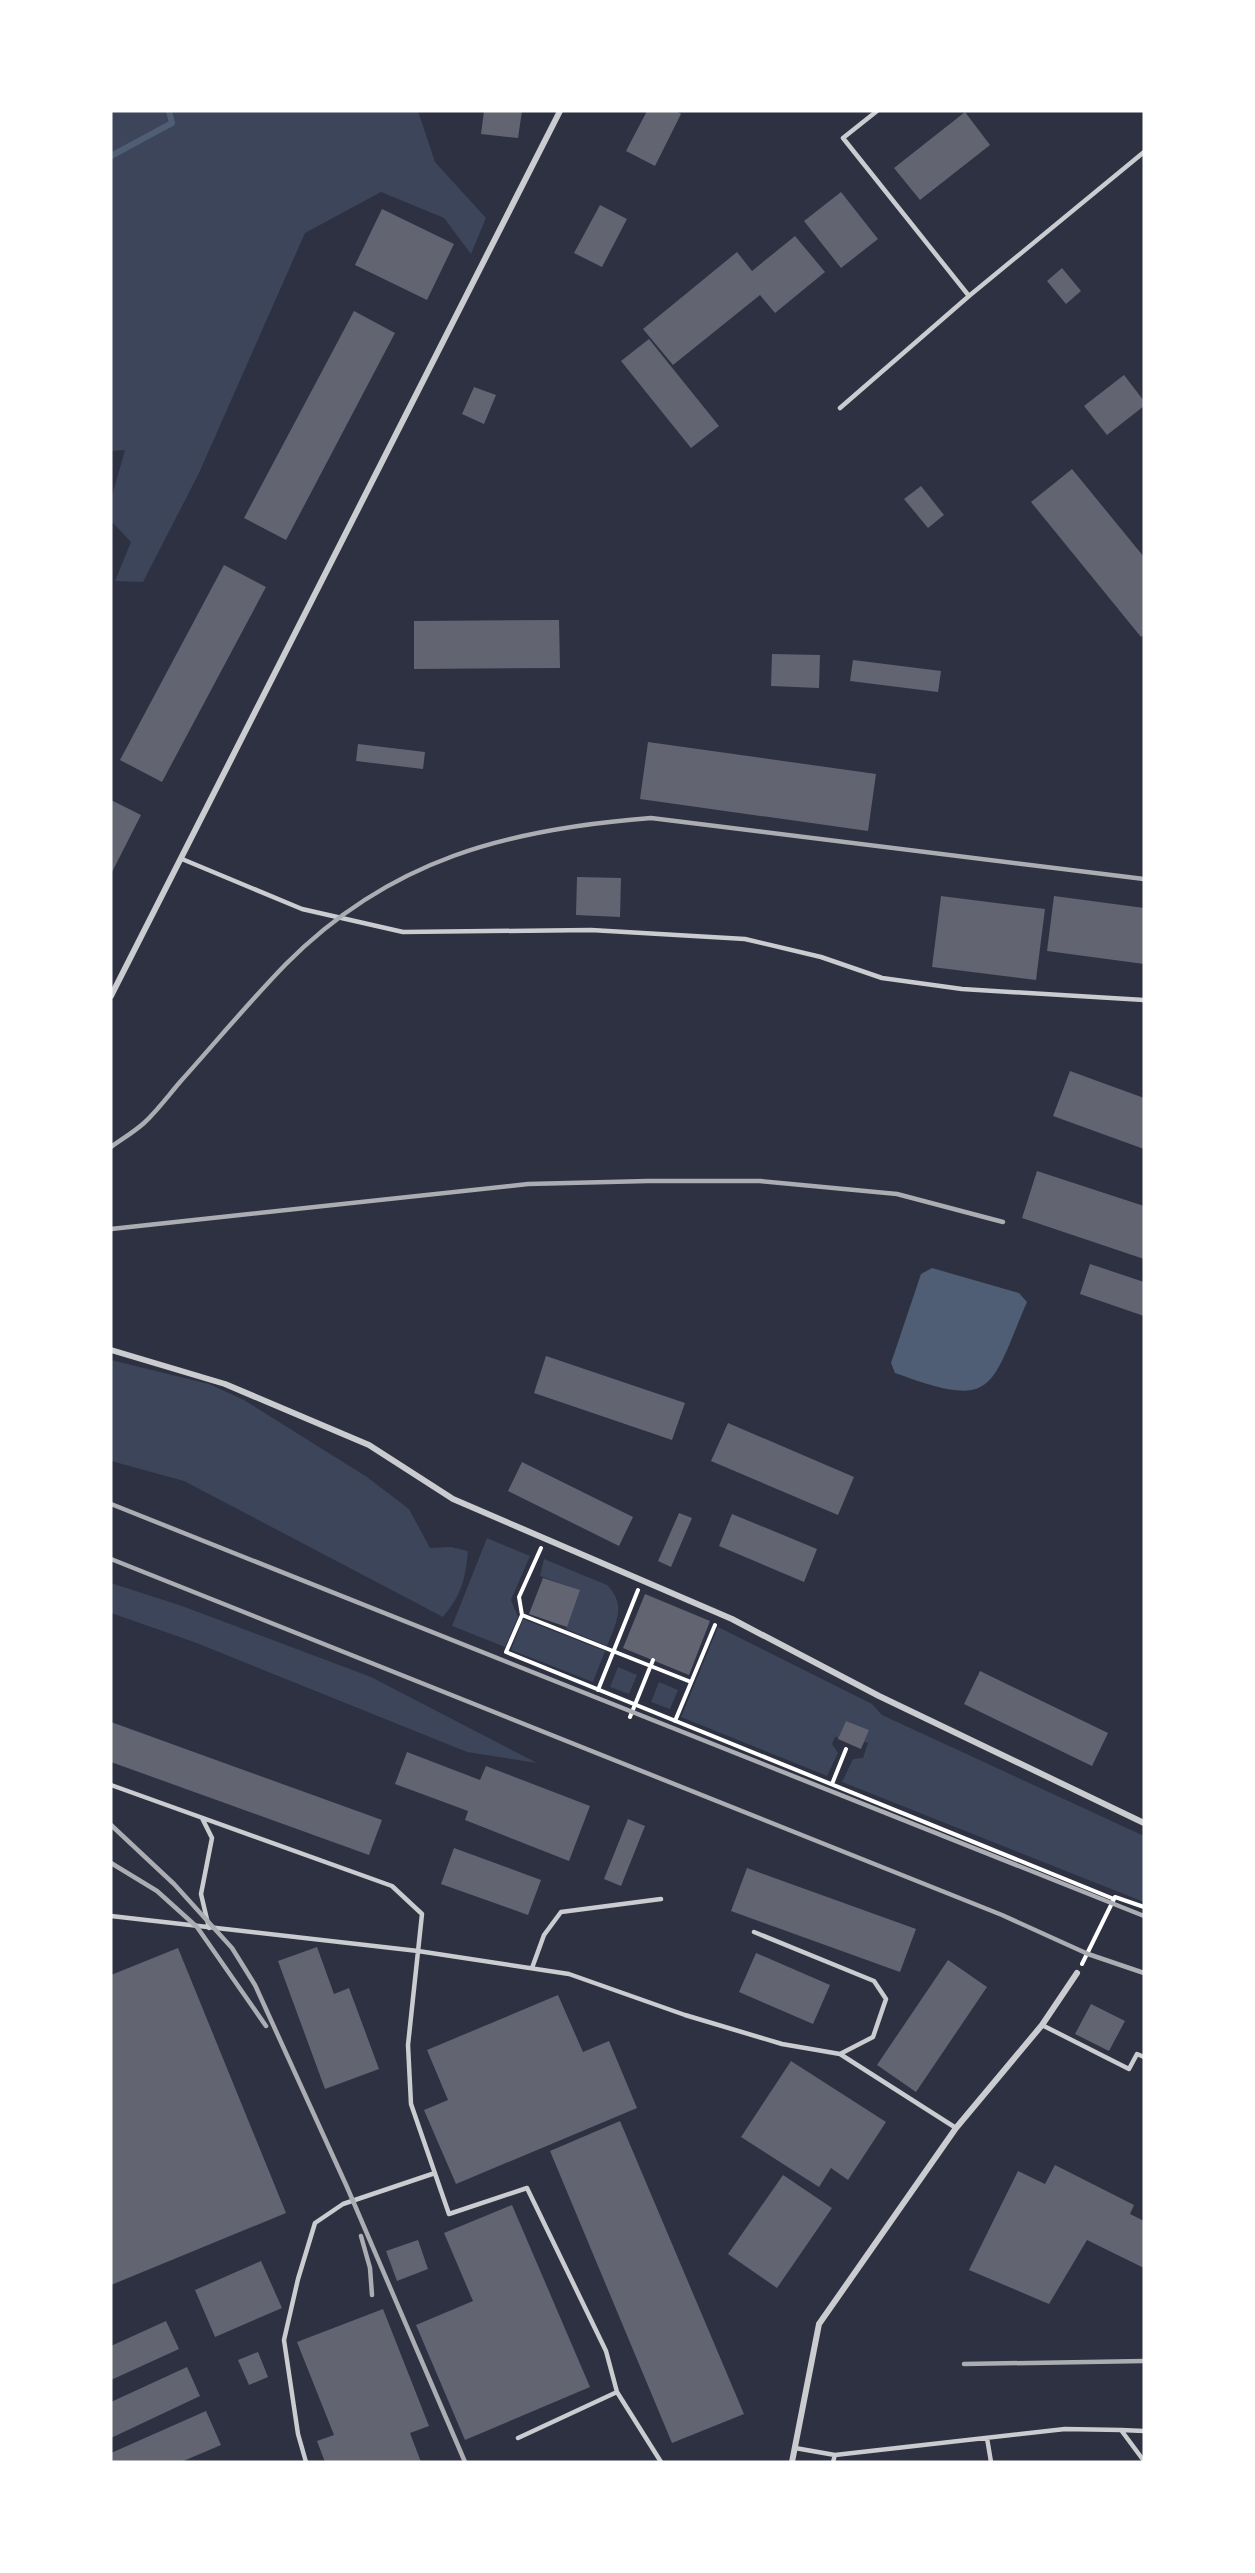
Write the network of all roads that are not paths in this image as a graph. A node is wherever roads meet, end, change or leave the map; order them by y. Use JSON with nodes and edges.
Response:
{"nodes":[{"id":1,"x":560,"y":111,"type":"edge"},
{"id":2,"x":877,"y":111,"type":"edge"},
{"id":3,"x":1144,"y":152,"type":"edge"},
{"id":4,"x":969,"y":296,"type":"junction"},
{"id":5,"x":840,"y":408,"type":"dead end"},
{"id":6,"x":182,"y":859,"type":"junction"},
{"id":7,"x":111,"y":996,"type":"edge"},
{"id":8,"x":1144,"y":1000,"type":"edge"},
{"id":9,"x":111,"y":1350,"type":"edge"},
{"id":10,"x":111,"y":1785,"type":"edge"},
{"id":11,"x":202,"y":1818,"type":"junction"},
{"id":12,"x":1144,"y":1823,"type":"edge"},
{"id":13,"x":662,"y":1899,"type":"dead end"},
{"id":14,"x":111,"y":1916,"type":"edge"},
{"id":15,"x":209,"y":1928,"type":"junction"},
{"id":16,"x":754,"y":1932,"type":"dead end"},
{"id":17,"x":418,"y":1951,"type":"junction"},
{"id":18,"x":532,"y":1968,"type":"junction"},
{"id":19,"x":1077,"y":1973,"type":"road end"},
{"id":20,"x":1042,"y":2025,"type":"junction"},
{"id":21,"x":840,"y":2054,"type":"junction"},
{"id":22,"x":1144,"y":2057,"type":"edge"},
{"id":23,"x":956,"y":2128,"type":"junction"},
{"id":24,"x":435,"y":2173,"type":"junction"},
{"id":25,"x":618,"y":2392,"type":"junction"},
{"id":26,"x":1121,"y":2430,"type":"junction"},
{"id":27,"x":1144,"y":2431,"type":"edge"},
{"id":28,"x":518,"y":2438,"type":"dead end"},
{"id":29,"x":987,"y":2438,"type":"junction"},
{"id":30,"x":795,"y":2448,"type":"junction"},
{"id":31,"x":835,"y":2455,"type":"junction"},
{"id":32,"x":1144,"y":2461,"type":"edge"},
{"id":33,"x":306,"y":2462,"type":"edge"},
{"id":34,"x":661,"y":2462,"type":"edge"},
{"id":35,"x":792,"y":2462,"type":"edge"},
{"id":36,"x":833,"y":2462,"type":"edge"},
{"id":37,"x":991,"y":2462,"type":"edge"}],
"edges":[{"from":1,"to":6,"type":"street"},
{"from":2,"to":4,"type":"lane"},
{"from":3,"to":4,"type":"lane"},
{"from":4,"to":5,"type":"lane"},
{"from":6,"to":7,"type":"street"},
{"from":6,"to":8,"type":"lane"},
{"from":9,"to":12,"type":"street"},
{"from":10,"to":11,"type":"lane"},
{"from":11,"to":15,"type":"lane"},
{"from":11,"to":17,"type":"lane"},
{"from":13,"to":18,"type":"lane"},
{"from":14,"to":15,"type":"lane"},
{"from":15,"to":17,"type":"lane"},
{"from":16,"to":21,"type":"lane"},
{"from":17,"to":18,"type":"lane"},
{"from":17,"to":24,"type":"lane"},
{"from":18,"to":21,"type":"lane"},
{"from":19,"to":20,"type":"street"},
{"from":20,"to":22,"type":"lane"},
{"from":20,"to":23,"type":"street"},
{"from":21,"to":23,"type":"lane"},
{"from":23,"to":30,"type":"street"},
{"from":24,"to":25,"type":"lane"},
{"from":24,"to":33,"type":"lane"},
{"from":25,"to":28,"type":"lane"},
{"from":25,"to":34,"type":"lane"},
{"from":26,"to":27,"type":"lane"},
{"from":26,"to":29,"type":"lane"},
{"from":26,"to":32,"type":"lane"},
{"from":29,"to":31,"type":"lane"},
{"from":29,"to":37,"type":"lane"},
{"from":30,"to":31,"type":"lane"},
{"from":30,"to":35,"type":"street"},
{"from":31,"to":36,"type":"lane"}]}
